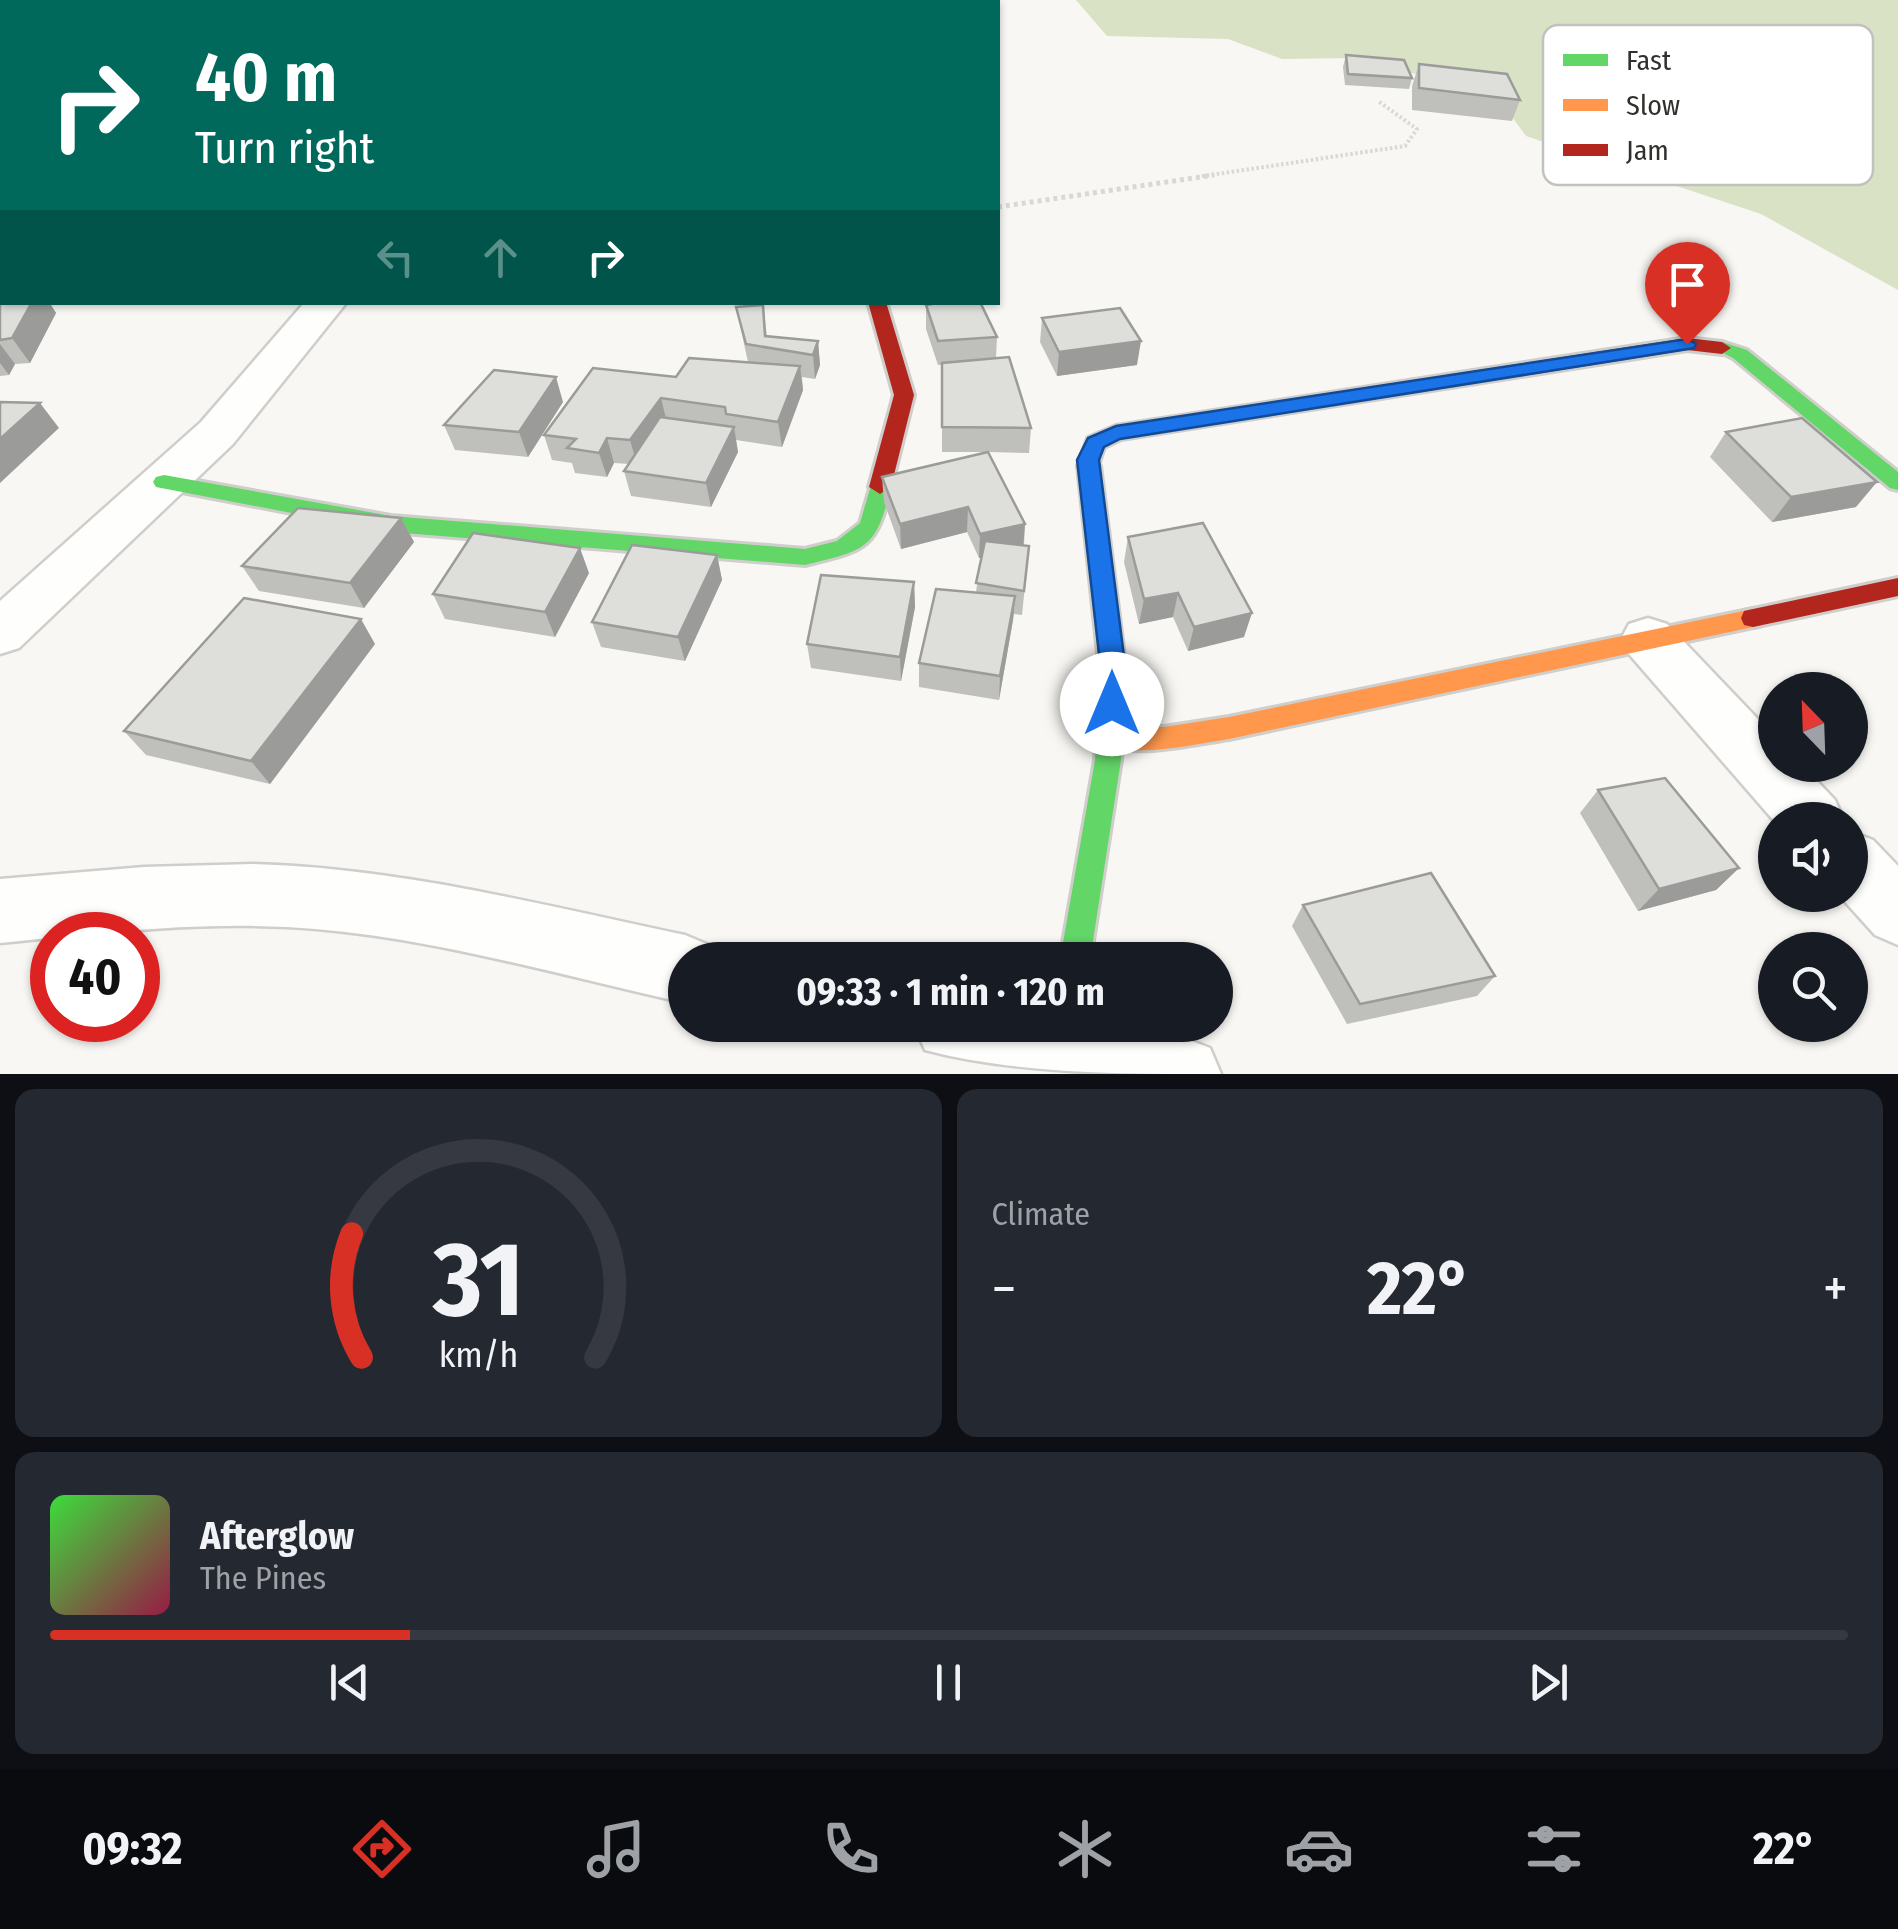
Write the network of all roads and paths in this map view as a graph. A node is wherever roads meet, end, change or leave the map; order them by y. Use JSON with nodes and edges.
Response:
{"nodes":[{"id":1,"x":1378,"y":101,"type":"dead end"},
{"id":2,"x":1000,"y":207,"type":"edge"},
{"id":3,"x":324,"y":305,"type":"edge"},
{"id":4,"x":879,"y":305,"type":"edge"},
{"id":5,"x":164,"y":482,"type":"junction"},
{"id":6,"x":1898,"y":483,"type":"edge"},
{"id":7,"x":1898,"y":587,"type":"edge"},
{"id":8,"x":0,"y":633,"type":"edge"},
{"id":9,"x":1648,"y":640,"type":"junction"},
{"id":10,"x":1110,"y":736,"type":"junction"},
{"id":11,"x":1796,"y":802,"type":"edge"},
{"id":12,"x":1868,"y":881,"type":"edge"},
{"id":13,"x":0,"y":911,"type":"edge"},
{"id":14,"x":1898,"y":914,"type":"edge"},
{"id":15,"x":1079,"y":942,"type":"edge"},
{"id":16,"x":668,"y":965,"type":"edge"},
{"id":17,"x":1079,"y":1042,"type":"edge"},
{"id":18,"x":1184,"y":1074,"type":"edge"}],
"edges":[{"from":1,"to":2,"type":"path"},
{"from":3,"to":5,"type":"street"},
{"from":4,"to":5,"type":"street"},
{"from":5,"to":8,"type":"street"},
{"from":6,"to":10,"type":"street"},
{"from":7,"to":9,"type":"street"},
{"from":9,"to":10,"type":"street"},
{"from":9,"to":11,"type":"street"},
{"from":10,"to":15,"type":"street"},
{"from":12,"to":14,"type":"street"},
{"from":13,"to":16,"type":"street"},
{"from":17,"to":18,"type":"street"}]}
